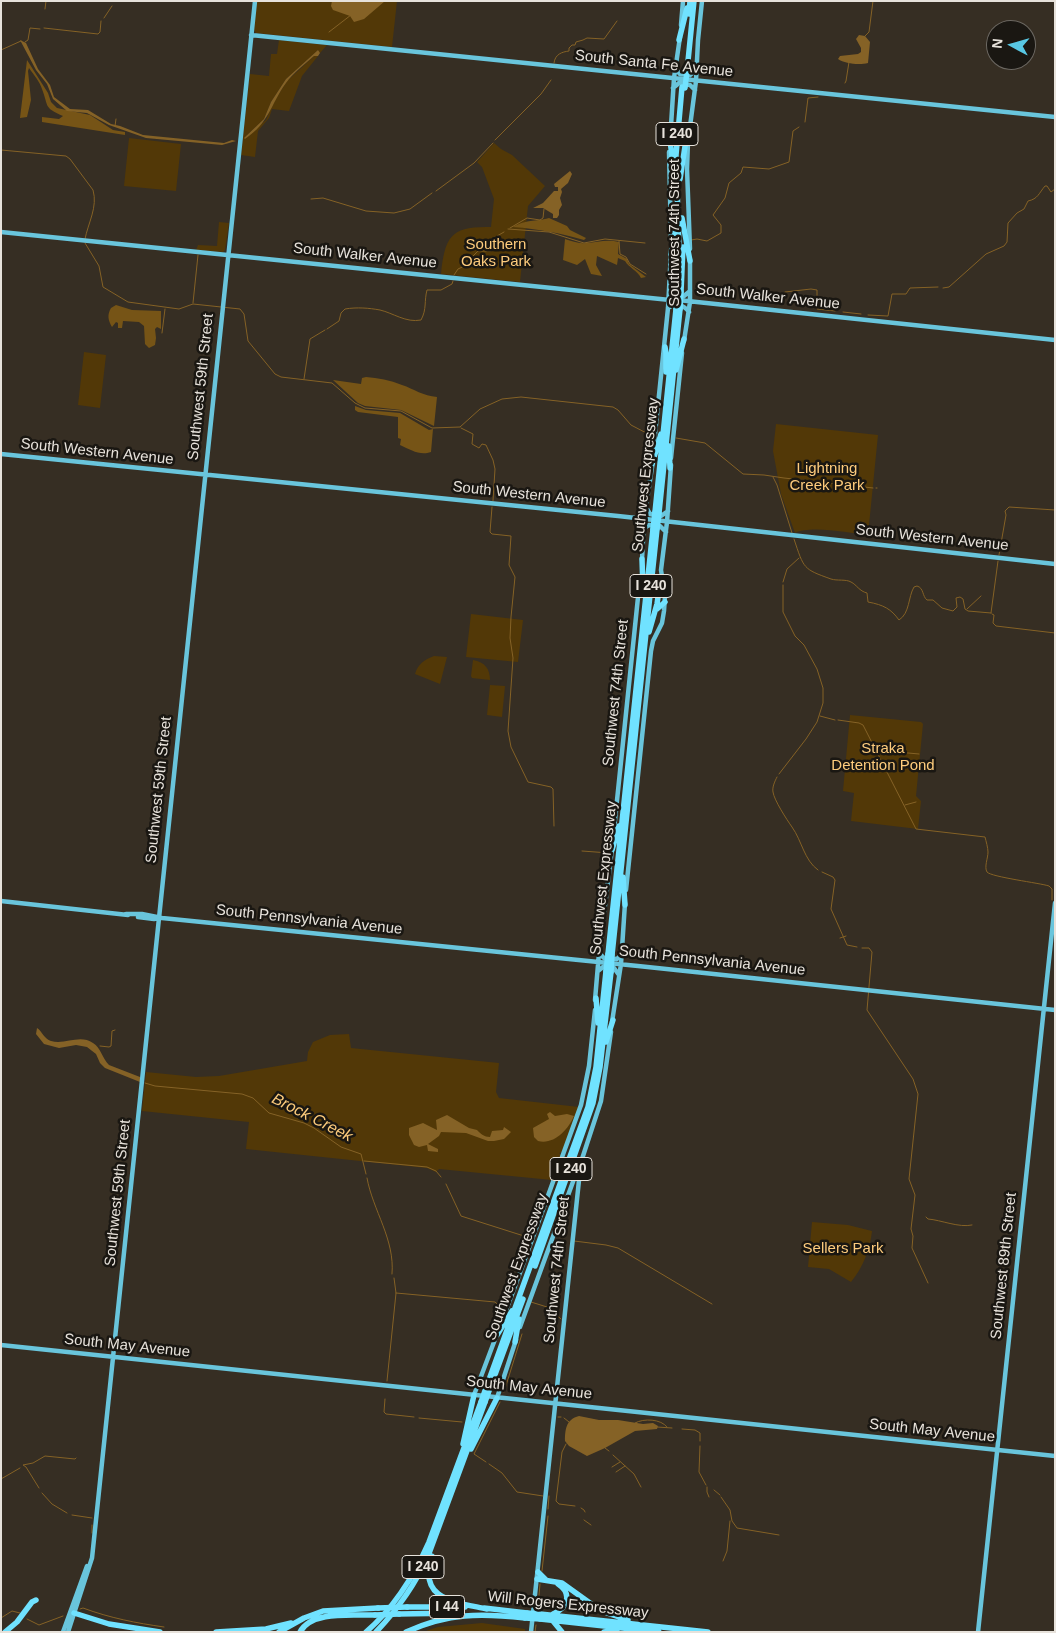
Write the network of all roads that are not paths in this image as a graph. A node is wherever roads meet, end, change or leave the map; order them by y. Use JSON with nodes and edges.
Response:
{"nodes":[{"id":1,"x":255,"y":1,"type":"edge"},
{"id":2,"x":683,"y":1,"type":"edge"},
{"id":3,"x":690,"y":1,"type":"edge"},
{"id":4,"x":694,"y":1,"type":"edge"},
{"id":5,"x":702,"y":2,"type":"edge"},
{"id":6,"x":251,"y":35,"type":"junction"},
{"id":7,"x":679,"y":40,"type":"junction"},
{"id":8,"x":675,"y":68,"type":"junction"},
{"id":9,"x":697,"y":69,"type":"junction"},
{"id":10,"x":685,"y":71,"type":"junction"},
{"id":11,"x":674,"y":78,"type":"junction"},
{"id":12,"x":696,"y":81,"type":"junction"},
{"id":13,"x":674,"y":88,"type":"junction"},
{"id":14,"x":695,"y":90,"type":"junction"},
{"id":15,"x":1055,"y":117,"type":"edge"},
{"id":16,"x":690,"y":131,"type":"junction"},
{"id":17,"x":670,"y":140,"type":"junction"},
{"id":18,"x":678,"y":180,"type":"junction"},
{"id":19,"x":680,"y":217,"type":"junction"},
{"id":20,"x":1,"y":232,"type":"edge"},
{"id":21,"x":228,"y":254,"type":"junction"},
{"id":22,"x":671,"y":254,"type":"junction"},
{"id":23,"x":690,"y":261,"type":"junction"},
{"id":24,"x":670,"y":290,"type":"junction"},
{"id":25,"x":690,"y":291,"type":"junction"},
{"id":26,"x":669,"y":300,"type":"junction"},
{"id":27,"x":690,"y":302,"type":"junction"},
{"id":28,"x":668,"y":308,"type":"junction"},
{"id":29,"x":689,"y":312,"type":"junction"},
{"id":30,"x":684,"y":339,"type":"junction"},
{"id":31,"x":1055,"y":340,"type":"edge"},
{"id":32,"x":664,"y":347,"type":"junction"},
{"id":33,"x":670,"y":386,"type":"junction"},
{"id":34,"x":664,"y":425,"type":"junction"},
{"id":35,"x":667,"y":432,"type":"junction"},
{"id":36,"x":1,"y":454,"type":"edge"},
{"id":37,"x":652,"y":464,"type":"junction"},
{"id":38,"x":670,"y":468,"type":"junction"},
{"id":39,"x":204,"y":475,"type":"junction"},
{"id":40,"x":646,"y":508,"type":"junction"},
{"id":41,"x":668,"y":511,"type":"junction"},
{"id":42,"x":657,"y":512,"type":"junction"},
{"id":43,"x":644,"y":519,"type":"junction"},
{"id":44,"x":667,"y":522,"type":"junction"},
{"id":45,"x":644,"y":529,"type":"junction"},
{"id":46,"x":655,"y":529,"type":"junction"},
{"id":47,"x":666,"y":532,"type":"junction"},
{"id":48,"x":642,"y":559,"type":"junction"},
{"id":49,"x":1055,"y":564,"type":"edge"},
{"id":50,"x":661,"y":577,"type":"junction"},
{"id":51,"x":664,"y":602,"type":"junction"},
{"id":52,"x":644,"y":608,"type":"junction"},
{"id":53,"x":656,"y":610,"type":"junction"},
{"id":54,"x":645,"y":644,"type":"junction"},
{"id":55,"x":622,"y":817,"type":"junction"},
{"id":56,"x":612,"y":850,"type":"junction"},
{"id":57,"x":622,"y":866,"type":"junction"},
{"id":58,"x":1,"y":901,"type":"edge"},
{"id":59,"x":1055,"y":903,"type":"edge"},
{"id":60,"x":625,"y":905,"type":"junction"},
{"id":61,"x":158,"y":918,"type":"junction"},
{"id":62,"x":599,"y":953,"type":"junction"},
{"id":63,"x":610,"y":954,"type":"junction"},
{"id":64,"x":621,"y":955,"type":"junction"},
{"id":65,"x":598,"y":962,"type":"junction"},
{"id":66,"x":621,"y":964,"type":"junction"},
{"id":67,"x":608,"y":971,"type":"junction"},
{"id":68,"x":597,"y":972,"type":"junction"},
{"id":69,"x":620,"y":975,"type":"junction"},
{"id":70,"x":596,"y":998,"type":"junction"},
{"id":71,"x":1043,"y":1009,"type":"junction"},
{"id":72,"x":1055,"y":1010,"type":"edge"},
{"id":73,"x":613,"y":1020,"type":"junction"},
{"id":74,"x":599,"y":1038,"type":"junction"},
{"id":75,"x":602,"y":1048,"type":"junction"},
{"id":76,"x":582,"y":1159,"type":"junction"},
{"id":77,"x":519,"y":1305,"type":"junction"},
{"id":78,"x":497,"y":1335,"type":"junction"},
{"id":79,"x":515,"y":1342,"type":"junction"},
{"id":80,"x":1,"y":1345,"type":"edge"},
{"id":81,"x":114,"y":1357,"type":"junction"},
{"id":82,"x":478,"y":1383,"type":"junction"},
{"id":83,"x":500,"y":1387,"type":"junction"},
{"id":84,"x":474,"y":1395,"type":"junction"},
{"id":85,"x":497,"y":1398,"type":"junction"},
{"id":86,"x":556,"y":1404,"type":"junction"},
{"id":87,"x":998,"y":1451,"type":"junction"},
{"id":88,"x":1055,"y":1456,"type":"edge"},
{"id":89,"x":462,"y":1458,"type":"junction"},
{"id":90,"x":439,"y":1528,"type":"junction"},
{"id":91,"x":92,"y":1548,"type":"junction"},
{"id":92,"x":538,"y":1572,"type":"junction"},
{"id":93,"x":537,"y":1580,"type":"junction"},
{"id":94,"x":546,"y":1580,"type":"junction"},
{"id":95,"x":36,"y":1600,"type":"dead end"},
{"id":96,"x":487,"y":1608,"type":"junction"},
{"id":97,"x":74,"y":1613,"type":"junction"},
{"id":98,"x":477,"y":1614,"type":"junction"},
{"id":99,"x":526,"y":1615,"type":"junction"},
{"id":100,"x":552,"y":1618,"type":"junction"},
{"id":101,"x":296,"y":1622,"type":"junction"},
{"id":102,"x":640,"y":1627,"type":"junction"},
{"id":103,"x":5,"y":1632,"type":"edge"},
{"id":104,"x":63,"y":1632,"type":"edge"},
{"id":105,"x":68,"y":1632,"type":"edge"},
{"id":106,"x":160,"y":1632,"type":"edge"},
{"id":107,"x":216,"y":1632,"type":"edge"},
{"id":108,"x":279,"y":1632,"type":"edge"},
{"id":109,"x":300,"y":1632,"type":"edge"},
{"id":110,"x":366,"y":1632,"type":"edge"},
{"id":111,"x":376,"y":1632,"type":"edge"},
{"id":112,"x":406,"y":1632,"type":"edge"},
{"id":113,"x":531,"y":1632,"type":"edge"},
{"id":114,"x":562,"y":1632,"type":"edge"},
{"id":115,"x":604,"y":1632,"type":"edge"},
{"id":116,"x":659,"y":1632,"type":"edge"},
{"id":117,"x":708,"y":1632,"type":"edge"},
{"id":118,"x":978,"y":1632,"type":"edge"}],
"edges":[{"from":1,"to":6,"type":"main road","name":"Southwest 59th Street"},
{"from":2,"to":7,"type":"main road","name":"Southwest 74th Street"},
{"from":3,"to":7,"type":"highway"},
{"from":3,"to":10,"type":"highway","number":"I 240"},
{"from":4,"to":10,"type":"highway","number":"I 240"},
{"from":5,"to":9,"type":"main road","name":"Southwest 74th Street"},
{"from":6,"to":11,"type":"main road","name":"South Santa Fe Avenue"},
{"from":6,"to":21,"type":"main road","name":"Southwest 59th Street"},
{"from":7,"to":8,"type":"main road","name":"Southwest 74th Street"},
{"from":8,"to":9,"type":"main road"},
{"from":8,"to":11,"type":"main road","name":"Southwest 74th Street"},
{"from":9,"to":12,"type":"main road","name":"Southwest 74th Street"},
{"from":10,"to":18,"type":"highway","name":"Southwest Expressway","number":"I 240","bridge":true},
{"from":11,"to":12,"type":"main road","name":"South Santa Fe Avenue"},
{"from":11,"to":13,"type":"main road","name":"Southwest 74th Street"},
{"from":12,"to":14,"type":"main road","name":"Southwest 74th Street"},
{"from":12,"to":15,"type":"main road","name":"South Santa Fe Avenue"},
{"from":13,"to":14,"type":"main road"},
{"from":13,"to":17,"type":"main road","name":"Southwest 74th Street"},
{"from":14,"to":16,"type":"main road","name":"Southwest 74th Street"},
{"from":16,"to":18,"type":"highway"},
{"from":16,"to":23,"type":"main road","name":"Southwest 74th Street"},
{"from":17,"to":18,"type":"highway"},
{"from":17,"to":22,"type":"main road","name":"Southwest 74th Street"},
{"from":18,"to":19,"type":"highway","name":"Southwest Expressway","number":"I 240"},
{"from":19,"to":22,"type":"highway"},
{"from":19,"to":23,"type":"highway"},
{"from":19,"to":33,"type":"highway","name":"Southwest Expressway","number":"I 240","bridge":true},
{"from":20,"to":21,"type":"main road","name":"South Walker Avenue"},
{"from":21,"to":26,"type":"main road","name":"South Walker Avenue"},
{"from":21,"to":39,"type":"main road","name":"Southwest 59th Street"},
{"from":22,"to":24,"type":"main road","name":"Southwest 74th Street"},
{"from":23,"to":25,"type":"main road","name":"Southwest 74th Street"},
{"from":24,"to":25,"type":"main road"},
{"from":24,"to":26,"type":"main road","name":"Southwest 74th Street"},
{"from":25,"to":27,"type":"main road","name":"Southwest 74th Street"},
{"from":26,"to":27,"type":"main road","name":"South Walker Avenue"},
{"from":26,"to":28,"type":"main road","name":"Southwest 74th Street"},
{"from":27,"to":29,"type":"main road","name":"Southwest 74th Street"},
{"from":27,"to":31,"type":"main road","name":"South Walker Avenue"},
{"from":28,"to":29,"type":"main road"},
{"from":28,"to":32,"type":"main road","name":"Southwest 74th Street"},
{"from":29,"to":30,"type":"main road","name":"Southwest 74th Street"},
{"from":30,"to":33,"type":"highway"},
{"from":30,"to":38,"type":"main road","name":"Southwest 74th Street"},
{"from":32,"to":33,"type":"highway"},
{"from":32,"to":37,"type":"main road","name":"Southwest 74th Street"},
{"from":33,"to":34,"type":"highway","name":"Southwest Expressway","number":"I 240"},
{"from":33,"to":35,"type":"highway","name":"Southwest Expressway","number":"I 240"},
{"from":34,"to":37,"type":"highway"},
{"from":34,"to":42,"type":"highway","name":"Southwest Expressway","number":"I 240"},
{"from":35,"to":38,"type":"highway"},
{"from":35,"to":42,"type":"highway","name":"Southwest Expressway","number":"I 240"},
{"from":36,"to":39,"type":"main road","name":"South Western Avenue"},
{"from":37,"to":40,"type":"main road","name":"Southwest 74th Street"},
{"from":38,"to":41,"type":"main road","name":"Southwest 74th Street"},
{"from":39,"to":43,"type":"main road","name":"South Western Avenue"},
{"from":39,"to":61,"type":"main road","name":"Southwest 59th Street"},
{"from":40,"to":41,"type":"main road"},
{"from":40,"to":43,"type":"main road","name":"Southwest 74th Street"},
{"from":41,"to":44,"type":"main road","name":"Southwest 74th Street"},
{"from":42,"to":46,"type":"highway","name":"Southwest Expressway","number":"I 240","bridge":true},
{"from":43,"to":44,"type":"main road","name":"South Western Avenue"},
{"from":43,"to":45,"type":"main road","name":"Southwest 74th Street"},
{"from":44,"to":47,"type":"main road","name":"Southwest 74th Street"},
{"from":44,"to":49,"type":"main road","name":"South Western Avenue"},
{"from":45,"to":47,"type":"main road"},
{"from":45,"to":48,"type":"main road","name":"Southwest 74th Street"},
{"from":46,"to":52,"type":"highway","name":"Southwest Expressway","number":"I 240"},
{"from":46,"to":54,"type":"highway","name":"Southwest Expressway","number":"I 240"},
{"from":47,"to":50,"type":"main road","name":"Southwest 74th Street"},
{"from":48,"to":52,"type":"highway"},
{"from":48,"to":56,"type":"main road","name":"Southwest 74th Street"},
{"from":50,"to":51,"type":"main road","name":"Southwest 74th Street"},
{"from":50,"to":53,"type":"highway"},
{"from":51,"to":53,"type":"highway"},
{"from":51,"to":60,"type":"main road","name":"Southwest 74th Street"},
{"from":52,"to":55,"type":"highway","name":"Southwest Expressway","number":"I 240"},
{"from":53,"to":54,"type":"highway"},
{"from":54,"to":57,"type":"highway","name":"Southwest Expressway","number":"I 240"},
{"from":55,"to":56,"type":"highway"},
{"from":55,"to":63,"type":"highway","name":"Southwest Expressway","number":"I 240"},
{"from":56,"to":62,"type":"main road","name":"Southwest 74th Street"},
{"from":57,"to":60,"type":"highway"},
{"from":57,"to":63,"type":"highway","name":"Southwest Expressway","number":"I 240"},
{"from":58,"to":61,"type":"main road","name":"South Pennsylvania Avenue"},
{"from":59,"to":71,"type":"main road","name":"Southwest 89th Street"},
{"from":60,"to":64,"type":"main road","name":"Southwest 74th Street"},
{"from":61,"to":65,"type":"main road","name":"South Pennsylvania Avenue"},
{"from":61,"to":81,"type":"main road","name":"Southwest 59th Street"},
{"from":62,"to":64,"type":"main road"},
{"from":62,"to":65,"type":"main road","name":"Southwest 74th Street"},
{"from":63,"to":67,"type":"highway","name":"Southwest Expressway","number":"I 240","bridge":true},
{"from":64,"to":66,"type":"main road","name":"Southwest 74th Street"},
{"from":65,"to":66,"type":"main road","name":"South Pennsylvania Avenue"},
{"from":65,"to":68,"type":"main road","name":"Southwest 74th Street"},
{"from":66,"to":69,"type":"main road","name":"Southwest 74th Street"},
{"from":66,"to":71,"type":"main road","name":"South Pennsylvania Avenue"},
{"from":67,"to":74,"type":"highway","name":"Southwest Expressway","number":"I 240"},
{"from":67,"to":75,"type":"highway","name":"Southwest Expressway","number":"I 240"},
{"from":68,"to":69,"type":"main road"},
{"from":68,"to":70,"type":"main road","name":"Southwest 74th Street"},
{"from":69,"to":73,"type":"main road","name":"Southwest 74th Street"},
{"from":70,"to":74,"type":"highway"},
{"from":70,"to":78,"type":"main road","name":"Southwest 74th Street"},
{"from":71,"to":72,"type":"main road","name":"South Pennsylvania Avenue"},
{"from":71,"to":87,"type":"main road","name":"Southwest 89th Street"},
{"from":73,"to":75,"type":"highway"},
{"from":73,"to":76,"type":"main road","name":"Southwest 74th Street"},
{"from":74,"to":77,"type":"highway","name":"Southwest Expressway","number":"I 240"},
{"from":75,"to":77,"type":"highway","name":"Southwest Expressway","number":"I 240"},
{"from":76,"to":79,"type":"main road"},
{"from":76,"to":86,"type":"main road","name":"Southwest 74th Street"},
{"from":77,"to":78,"type":"highway"},
{"from":77,"to":79,"type":"highway"},
{"from":77,"to":89,"type":"highway","name":"Southwest Expressway","number":"I 240","bridge":true},
{"from":78,"to":82,"type":"main road","name":"Southwest 74th Street"},
{"from":79,"to":83,"type":"main road"},
{"from":80,"to":81,"type":"main road","name":"South May Avenue"},
{"from":81,"to":84,"type":"main road","name":"South May Avenue"},
{"from":81,"to":91,"type":"main road","name":"Southwest 59th Street"},
{"from":82,"to":83,"type":"main road"},
{"from":82,"to":84,"type":"main road","name":"Southwest 74th Street"},
{"from":83,"to":85,"type":"main road"},
{"from":84,"to":85,"type":"main road","name":"South May Avenue"},
{"from":84,"to":89,"type":"highway"},
{"from":85,"to":86,"type":"main road","name":"South May Avenue"},
{"from":85,"to":89,"type":"highway"},
{"from":86,"to":87,"type":"main road","name":"South May Avenue"},
{"from":86,"to":92,"type":"main road","name":"Southwest 74th Street"},
{"from":87,"to":88,"type":"main road","name":"South May Avenue"},
{"from":87,"to":118,"type":"main road","name":"Southwest 89th Street"},
{"from":89,"to":90,"type":"highway","name":"Southwest Expressway","number":"I 240"},
{"from":89,"to":110,"type":"highway","name":"Southwest Expressway","number":"I 240"},
{"from":90,"to":96,"type":"highway"},
{"from":90,"to":111,"type":"highway","name":"Southwest Expressway","number":"I 240"},
{"from":91,"to":97,"type":"main road","name":"Southwest 59th Street"},
{"from":91,"to":104,"type":"main road","name":"Southwest 59th Street"},
{"from":92,"to":93,"type":"main road","name":"Southwest 74th Street"},
{"from":92,"to":94,"type":"highway"},
{"from":93,"to":94,"type":"highway"},
{"from":93,"to":100,"type":"highway"},
{"from":93,"to":113,"type":"main road","name":"Southwest 74th Street"},
{"from":94,"to":102,"type":"highway"},
{"from":95,"to":103,"type":"highway"},
{"from":96,"to":99,"type":"highway","name":"Will Rogers Expressway","number":"I 44"},
{"from":96,"to":101,"type":"highway","name":"Will Rogers Expressway","number":"I 44","bridge":true},
{"from":97,"to":105,"type":"main road","name":"Southwest 59th Street"},
{"from":97,"to":106,"type":"highway"},
{"from":98,"to":99,"type":"highway","name":"Will Rogers Expressway","number":"I 44"},
{"from":98,"to":109,"type":"highway","bridge":true},
{"from":98,"to":112,"type":"highway","name":"Will Rogers Expressway","number":"I 44"},
{"from":99,"to":100,"type":"highway","name":"Will Rogers Expressway","number":"I 44","bridge":true},
{"from":100,"to":102,"type":"highway","name":"Will Rogers Expressway","number":"I 44"},
{"from":100,"to":114,"type":"highway"},
{"from":101,"to":107,"type":"highway"},
{"from":101,"to":108,"type":"highway","name":"Will Rogers Expressway","number":"I 44"},
{"from":102,"to":115,"type":"highway"},
{"from":102,"to":116,"type":"highway","name":"Will Rogers Expressway","number":"I 44"},
{"from":102,"to":117,"type":"highway","name":"Will Rogers Expressway","number":"I 44"}]}
